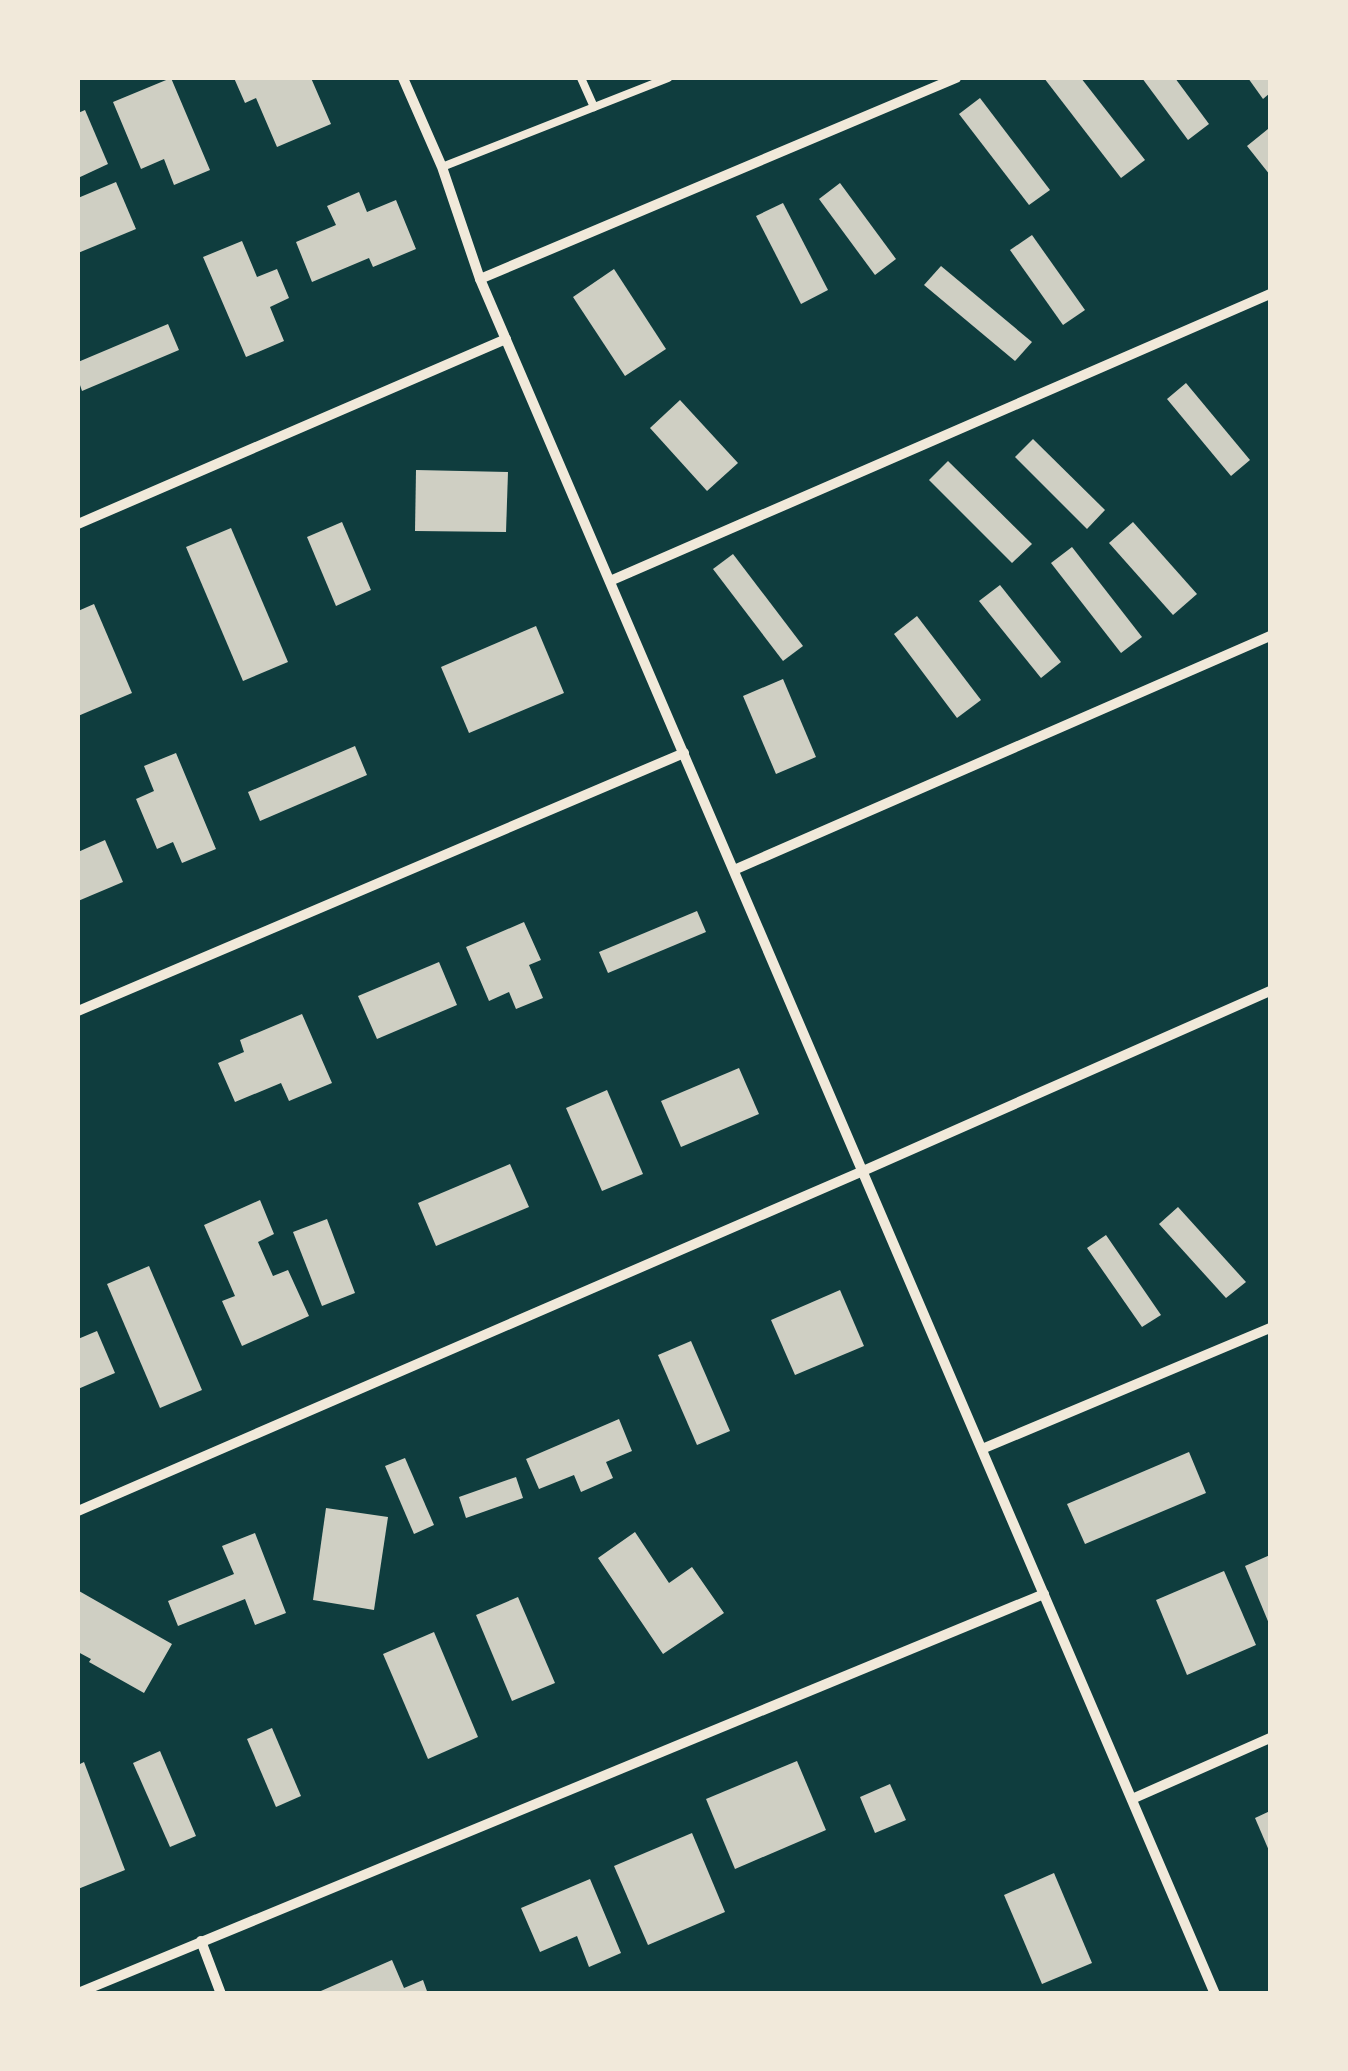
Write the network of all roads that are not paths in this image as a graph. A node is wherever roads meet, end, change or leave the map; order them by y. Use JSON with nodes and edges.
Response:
{"nodes":[{"id":1,"x":403,"y":78,"type":"edge"},
{"id":2,"x":581,"y":78,"type":"edge"},
{"id":3,"x":668,"y":78,"type":"edge"},
{"id":4,"x":956,"y":78,"type":"edge"},
{"id":5,"x":594,"y":107,"type":"junction"},
{"id":6,"x":442,"y":166,"type":"junction"},
{"id":7,"x":480,"y":279,"type":"junction"},
{"id":8,"x":1270,"y":294,"type":"edge"},
{"id":9,"x":506,"y":338,"type":"junction"},
{"id":10,"x":78,"y":524,"type":"edge"},
{"id":11,"x":610,"y":580,"type":"junction"},
{"id":12,"x":1270,"y":636,"type":"edge"},
{"id":13,"x":684,"y":753,"type":"junction"},
{"id":14,"x":734,"y":870,"type":"junction"},
{"id":15,"x":1270,"y":990,"type":"edge"},
{"id":16,"x":78,"y":1011,"type":"edge"},
{"id":17,"x":863,"y":1171,"type":"junction"},
{"id":18,"x":1270,"y":1328,"type":"edge"},
{"id":19,"x":982,"y":1449,"type":"junction"},
{"id":20,"x":78,"y":1510,"type":"edge"},
{"id":21,"x":1044,"y":1594,"type":"junction"},
{"id":22,"x":1270,"y":1738,"type":"edge"},
{"id":23,"x":1132,"y":1799,"type":"junction"},
{"id":24,"x":201,"y":1940,"type":"junction"},
{"id":25,"x":78,"y":1993,"type":"edge"},
{"id":26,"x":221,"y":1994,"type":"edge"},
{"id":27,"x":1215,"y":1994,"type":"edge"}],
"edges":[{"from":1,"to":6,"type":"street"},
{"from":2,"to":5,"type":"lane"},
{"from":3,"to":5,"type":"lane"},
{"from":4,"to":7,"type":"street"},
{"from":5,"to":6,"type":"lane"},
{"from":6,"to":7,"type":"street"},
{"from":7,"to":9,"type":"street"},
{"from":8,"to":11,"type":"street"},
{"from":9,"to":10,"type":"street"},
{"from":9,"to":11,"type":"street"},
{"from":11,"to":13,"type":"street"},
{"from":12,"to":14,"type":"street"},
{"from":13,"to":14,"type":"street"},
{"from":13,"to":16,"type":"street"},
{"from":14,"to":17,"type":"street"},
{"from":15,"to":17,"type":"street"},
{"from":17,"to":19,"type":"street"},
{"from":17,"to":20,"type":"street"},
{"from":18,"to":19,"type":"street"},
{"from":19,"to":21,"type":"street"},
{"from":21,"to":23,"type":"street"},
{"from":21,"to":24,"type":"street"},
{"from":22,"to":23,"type":"street"},
{"from":23,"to":27,"type":"street"},
{"from":24,"to":25,"type":"street"},
{"from":24,"to":26,"type":"street"}]}
